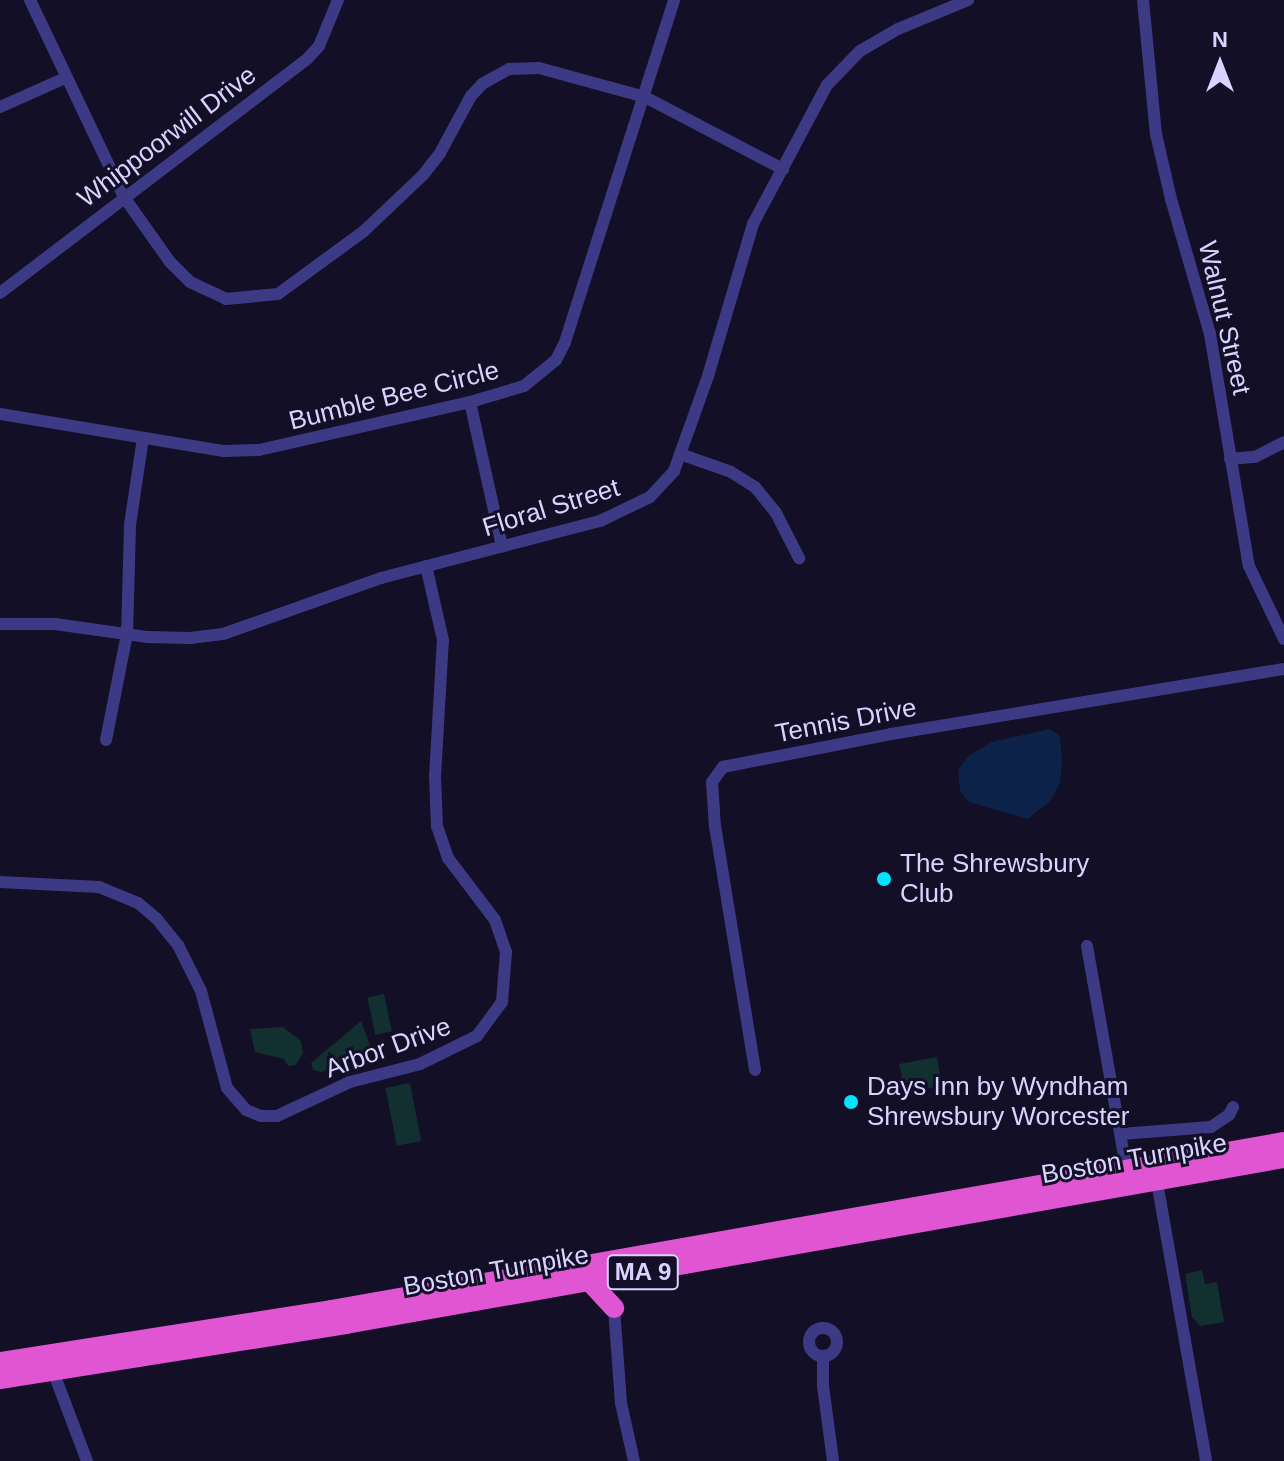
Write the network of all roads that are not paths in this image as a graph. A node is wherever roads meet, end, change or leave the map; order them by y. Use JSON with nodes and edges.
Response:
{"nodes":[{"id":1,"x":30,"y":0,"type":"edge"},
{"id":2,"x":338,"y":0,"type":"edge"},
{"id":3,"x":674,"y":0,"type":"edge"},
{"id":4,"x":968,"y":0,"type":"edge"},
{"id":5,"x":1143,"y":0,"type":"edge"},
{"id":6,"x":931,"y":5,"type":"edge"},
{"id":7,"x":65,"y":78,"type":"junction"},
{"id":8,"x":645,"y":97,"type":"junction"},
{"id":9,"x":0,"y":107,"type":"edge"},
{"id":10,"x":783,"y":169,"type":"junction"},
{"id":11,"x":124,"y":197,"type":"junction"},
{"id":12,"x":0,"y":293,"type":"edge"},
{"id":13,"x":470,"y":402,"type":"junction"},
{"id":14,"x":0,"y":414,"type":"edge"},
{"id":15,"x":143,"y":438,"type":"junction"},
{"id":16,"x":1284,"y":442,"type":"edge"},
{"id":17,"x":680,"y":454,"type":"junction"},
{"id":18,"x":1230,"y":459,"type":"junction"},
{"id":19,"x":502,"y":546,"type":"junction"},
{"id":20,"x":799,"y":558,"type":"dead end"},
{"id":21,"x":426,"y":566,"type":"junction"},
{"id":22,"x":1278,"y":618,"type":"edge"},
{"id":23,"x":0,"y":624,"type":"edge"},
{"id":24,"x":127,"y":634,"type":"junction"},
{"id":25,"x":1284,"y":639,"type":"edge"},
{"id":26,"x":1284,"y":669,"type":"edge"},
{"id":27,"x":106,"y":740,"type":"dead end"},
{"id":28,"x":0,"y":882,"type":"edge"},
{"id":29,"x":1087,"y":946,"type":"dead end"},
{"id":30,"x":755,"y":1070,"type":"dead end"},
{"id":31,"x":1233,"y":1107,"type":"dead end"},
{"id":32,"x":1121,"y":1134,"type":"junction"},
{"id":33,"x":1284,"y":1142,"type":"edge"},
{"id":34,"x":1284,"y":1158,"type":"edge"},
{"id":35,"x":1127,"y":1172,"type":"junction"},
{"id":36,"x":1157,"y":1182,"type":"junction"},
{"id":37,"x":624,"y":1275,"type":"junction"},
{"id":38,"x":589,"y":1281,"type":"junction"},
{"id":39,"x":614,"y":1308,"type":"junction"},
{"id":40,"x":823,"y":1357,"type":"dead end"},
{"id":41,"x":0,"y":1362,"type":"edge"},
{"id":42,"x":53,"y":1371,"type":"junction"},
{"id":43,"x":0,"y":1379,"type":"edge"},
{"id":44,"x":87,"y":1461,"type":"edge"},
{"id":45,"x":634,"y":1461,"type":"edge"},
{"id":46,"x":833,"y":1461,"type":"edge"},
{"id":47,"x":1206,"y":1461,"type":"edge"}],
"edges":[{"from":1,"to":7,"type":"street"},
{"from":2,"to":11,"type":"street","name":"Whippoorwill Drive"},
{"from":3,"to":8,"type":"street","name":"Bumble Bee Circle"},
{"from":4,"to":6,"type":"street","name":"Floral Street"},
{"from":5,"to":18,"type":"street","name":"Walnut Street"},
{"from":6,"to":10,"type":"street","name":"Floral Street"},
{"from":7,"to":9,"type":"street"},
{"from":7,"to":11,"type":"street"},
{"from":8,"to":10,"type":"street"},
{"from":8,"to":11,"type":"street"},
{"from":8,"to":13,"type":"street","name":"Bumble Bee Circle"},
{"from":10,"to":17,"type":"street","name":"Floral Street"},
{"from":11,"to":12,"type":"street","name":"Whippoorwill Drive"},
{"from":13,"to":15,"type":"street","name":"Bumble Bee Circle"},
{"from":13,"to":19,"type":"street"},
{"from":14,"to":15,"type":"street","name":"Bumble Bee Circle"},
{"from":15,"to":24,"type":"street"},
{"from":16,"to":18,"type":"street"},
{"from":17,"to":19,"type":"street","name":"Floral Street"},
{"from":17,"to":20,"type":"street"},
{"from":18,"to":22,"type":"street","name":"Walnut Street"},
{"from":19,"to":21,"type":"street","name":"Floral Street"},
{"from":21,"to":24,"type":"street","name":"Floral Street"},
{"from":21,"to":28,"type":"street","name":"Arbor Drive"},
{"from":22,"to":25,"type":"street","name":"Walnut Street"},
{"from":23,"to":24,"type":"street","name":"Floral Street"},
{"from":24,"to":27,"type":"street"},
{"from":26,"to":30,"type":"street","name":"Tennis Drive"},
{"from":29,"to":32,"type":"street"},
{"from":31,"to":32,"type":"street"},
{"from":32,"to":35,"type":"street"},
{"from":33,"to":35,"type":"highway","name":"Boston Turnpike","number":"MA 9"},
{"from":34,"to":36,"type":"highway","name":"Boston Turnpike","number":"MA 9"},
{"from":35,"to":41,"type":"highway","name":"Boston Turnpike","number":"MA 9"},
{"from":36,"to":37,"type":"highway","name":"Boston Turnpike","number":"MA 9"},
{"from":36,"to":47,"type":"street"},
{"from":37,"to":38,"type":"highway","name":"Boston Turnpike","number":"MA 9"},
{"from":37,"to":39,"type":"highway"},
{"from":38,"to":39,"type":"highway"},
{"from":38,"to":42,"type":"highway","name":"Boston Turnpike","number":"MA 9"},
{"from":39,"to":45,"type":"street"},
{"from":40,"to":46,"type":"street"},
{"from":42,"to":43,"type":"highway","name":"Boston Turnpike","number":"MA 9"},
{"from":42,"to":44,"type":"street"}]}
